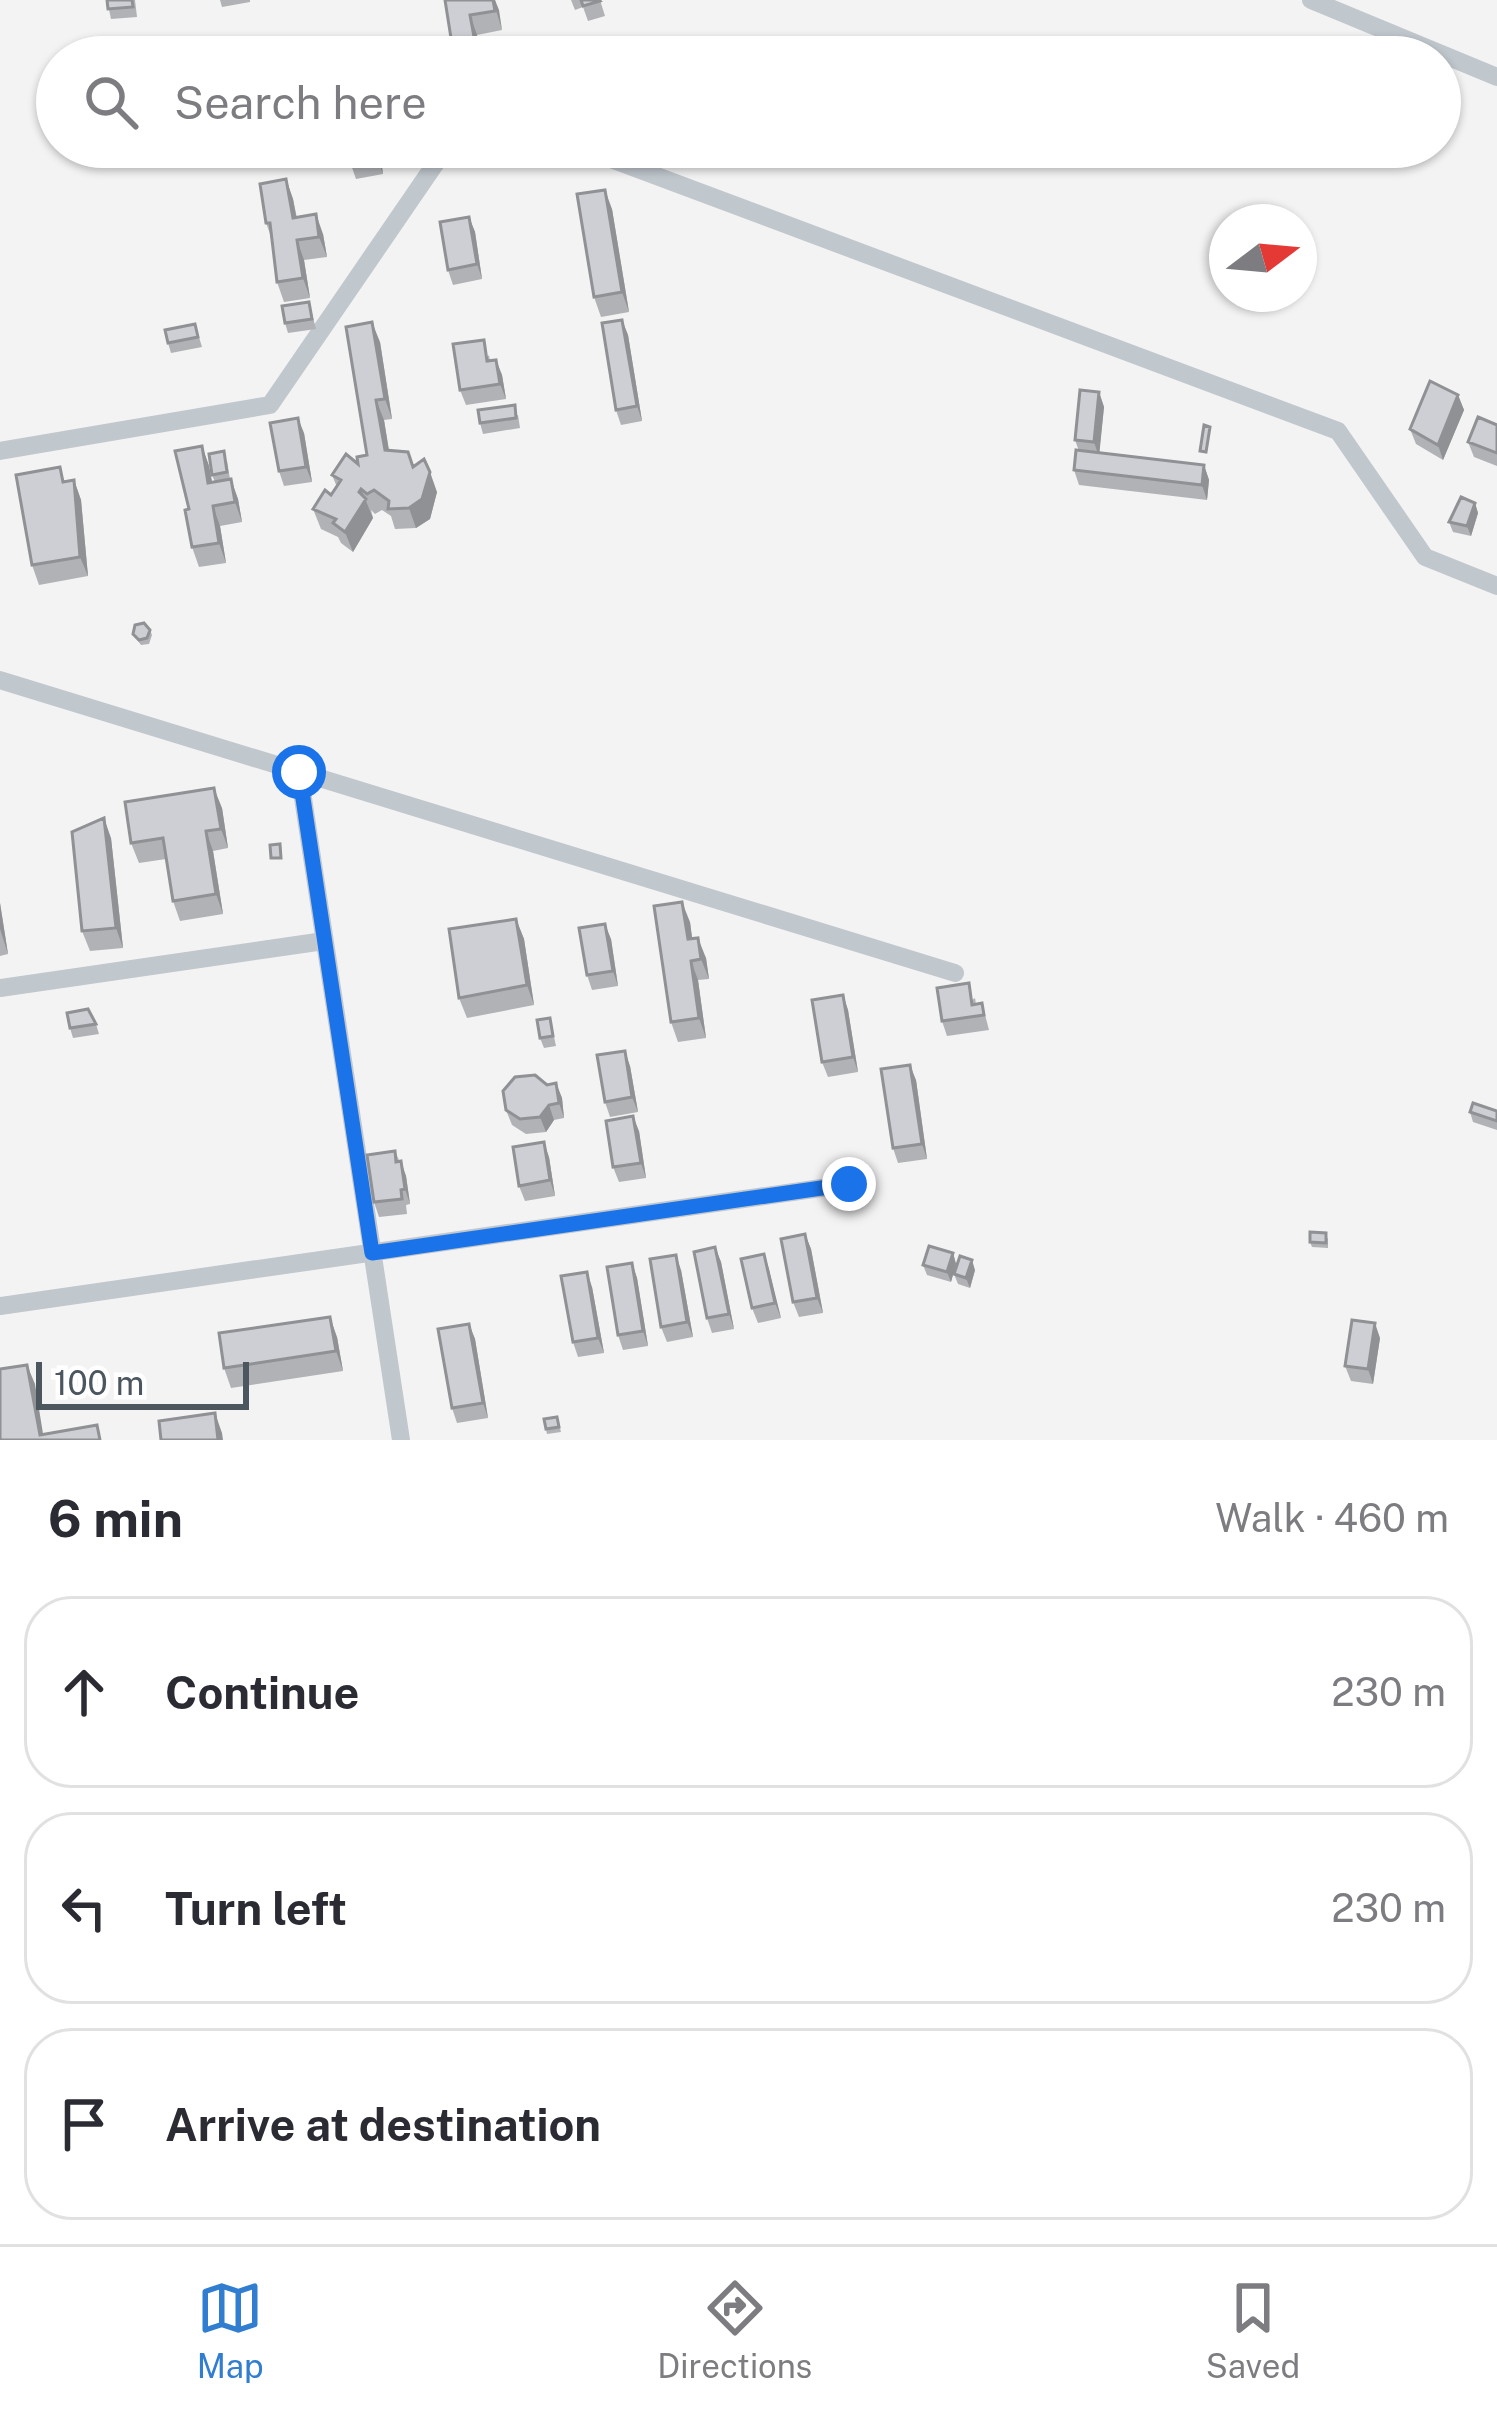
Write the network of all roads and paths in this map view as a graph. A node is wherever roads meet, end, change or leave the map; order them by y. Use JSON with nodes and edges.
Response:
{"nodes":[{"id":1,"x":1311,"y":0,"type":"edge"},
{"id":2,"x":1398,"y":36,"type":"edge"},
{"id":3,"x":1461,"y":62,"type":"edge"},
{"id":4,"x":1497,"y":77,"type":"edge"},
{"id":5,"x":432,"y":168,"type":"edge"},
{"id":6,"x":634,"y":168,"type":"edge"},
{"id":7,"x":0,"y":451,"type":"edge"},
{"id":8,"x":1497,"y":586,"type":"edge"},
{"id":9,"x":0,"y":680,"type":"edge"},
{"id":10,"x":299,"y":772,"type":"junction"},
{"id":11,"x":325,"y":940,"type":"junction"},
{"id":12,"x":955,"y":973,"type":"dead end"},
{"id":13,"x":0,"y":988,"type":"edge"},
{"id":14,"x":849,"y":1184,"type":"dead end"},
{"id":15,"x":372,"y":1253,"type":"junction"},
{"id":16,"x":0,"y":1306,"type":"edge"},
{"id":17,"x":401,"y":1440,"type":"edge"}],
"edges":[{"from":1,"to":2,"type":"street"},
{"from":3,"to":4,"type":"street"},
{"from":5,"to":7,"type":"street"},
{"from":6,"to":8,"type":"street"},
{"from":9,"to":10,"type":"street"},
{"from":10,"to":11,"type":"street"},
{"from":10,"to":12,"type":"street"},
{"from":11,"to":13,"type":"street"},
{"from":11,"to":15,"type":"street"},
{"from":14,"to":15,"type":"street"},
{"from":15,"to":16,"type":"street"},
{"from":15,"to":17,"type":"street"}]}
